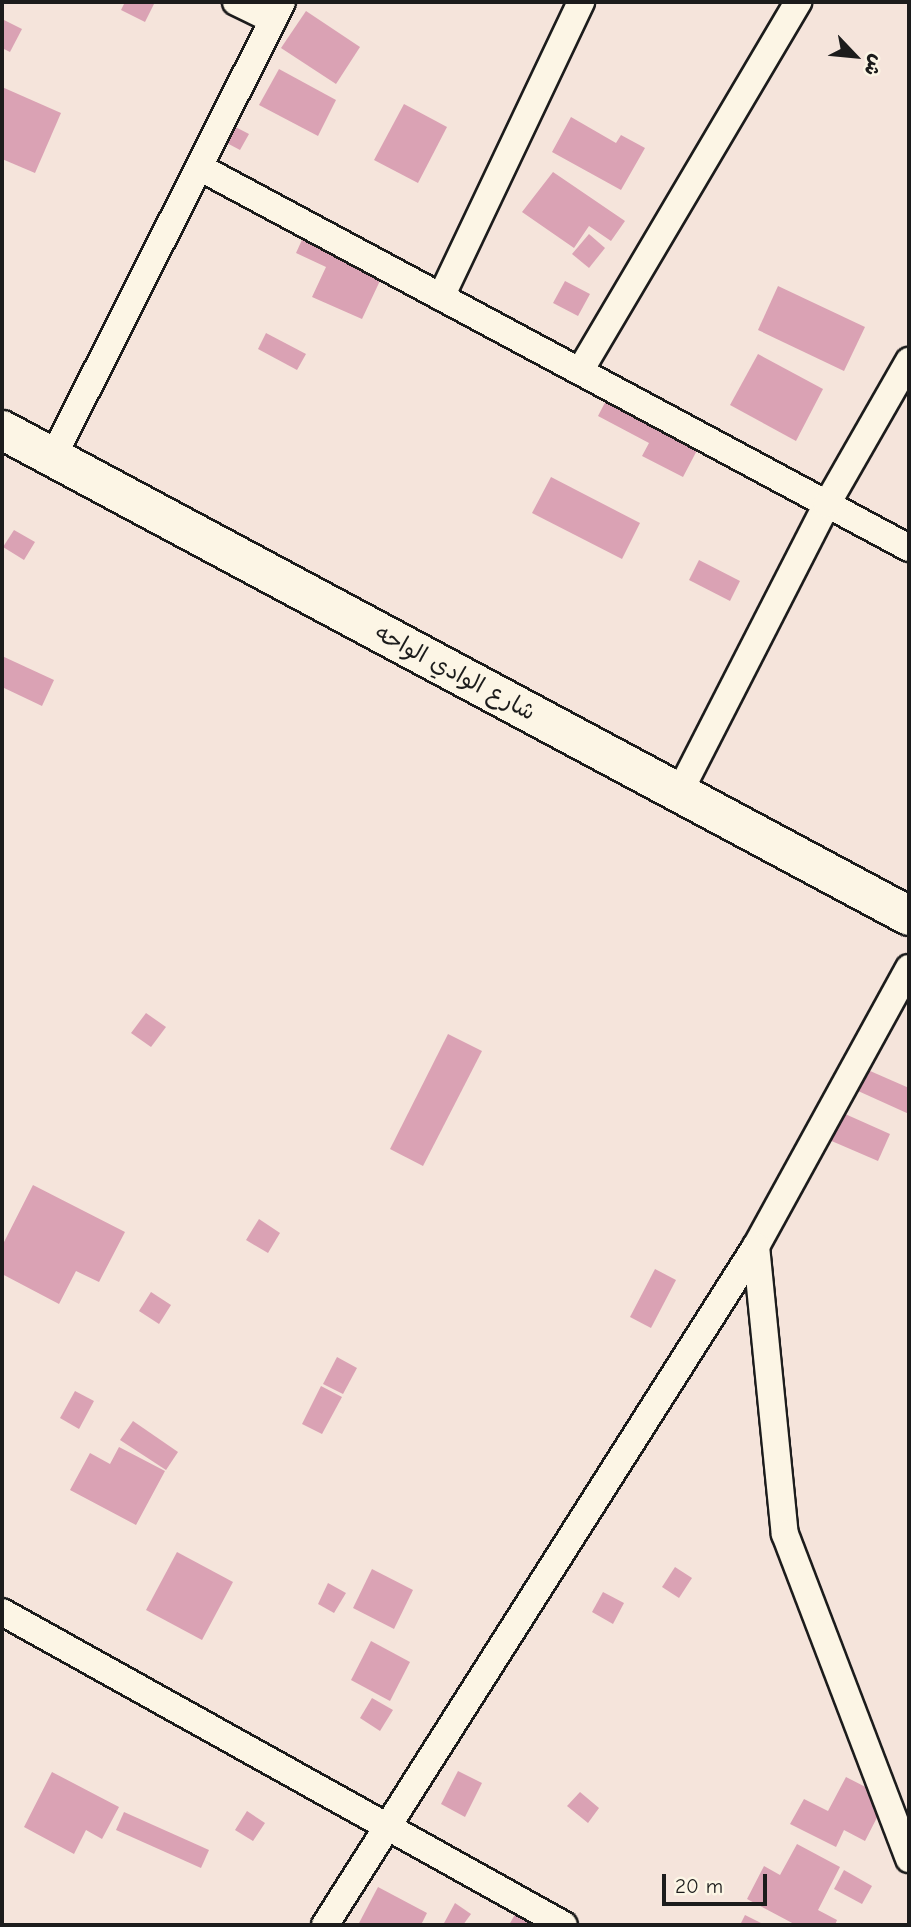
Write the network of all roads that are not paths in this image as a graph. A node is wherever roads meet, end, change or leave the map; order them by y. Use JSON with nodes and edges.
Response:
{"nodes":[{"id":1,"x":236,"y":2,"type":"edge"},
{"id":2,"x":581,"y":2,"type":"edge"},
{"id":3,"x":798,"y":2,"type":"edge"},
{"id":4,"x":277,"y":11,"type":"edge"},
{"id":5,"x":199,"y":167,"type":"junction"},
{"id":6,"x":442,"y":297,"type":"junction"},
{"id":7,"x":909,"y":361,"type":"edge"},
{"id":8,"x":580,"y":371,"type":"junction"},
{"id":9,"x":2,"y":430,"type":"edge"},
{"id":10,"x":53,"y":457,"type":"junction"},
{"id":11,"x":827,"y":503,"type":"junction"},
{"id":12,"x":909,"y":548,"type":"edge"},
{"id":13,"x":679,"y":793,"type":"junction"},
{"id":14,"x":909,"y":916,"type":"edge"},
{"id":15,"x":909,"y":968,"type":"edge"},
{"id":16,"x":756,"y":1246,"type":"junction"},
{"id":17,"x":2,"y":1612,"type":"edge"},
{"id":18,"x":388,"y":1827,"type":"junction"},
{"id":19,"x":909,"y":1859,"type":"edge"},
{"id":20,"x":325,"y":1925,"type":"edge"},
{"id":21,"x":564,"y":1925,"type":"edge"}],
"edges":[{"from":1,"to":4,"type":"street"},
{"from":2,"to":6,"type":"street"},
{"from":3,"to":8,"type":"street"},
{"from":4,"to":5,"type":"street"},
{"from":5,"to":6,"type":"street"},
{"from":5,"to":10,"type":"street"},
{"from":6,"to":8,"type":"street"},
{"from":7,"to":11,"type":"street"},
{"from":8,"to":11,"type":"street"},
{"from":9,"to":10,"type":"main road","name":"شارع الوادي الواحه"},
{"from":10,"to":13,"type":"main road","name":"شارع الوادي الواحه"},
{"from":11,"to":12,"type":"street"},
{"from":11,"to":13,"type":"street"},
{"from":13,"to":14,"type":"main road","name":"شارع الوادي الواحه"},
{"from":15,"to":16,"type":"street"},
{"from":16,"to":18,"type":"street"},
{"from":16,"to":19,"type":"street"},
{"from":17,"to":18,"type":"street"},
{"from":18,"to":20,"type":"street"},
{"from":18,"to":21,"type":"street"}]}
